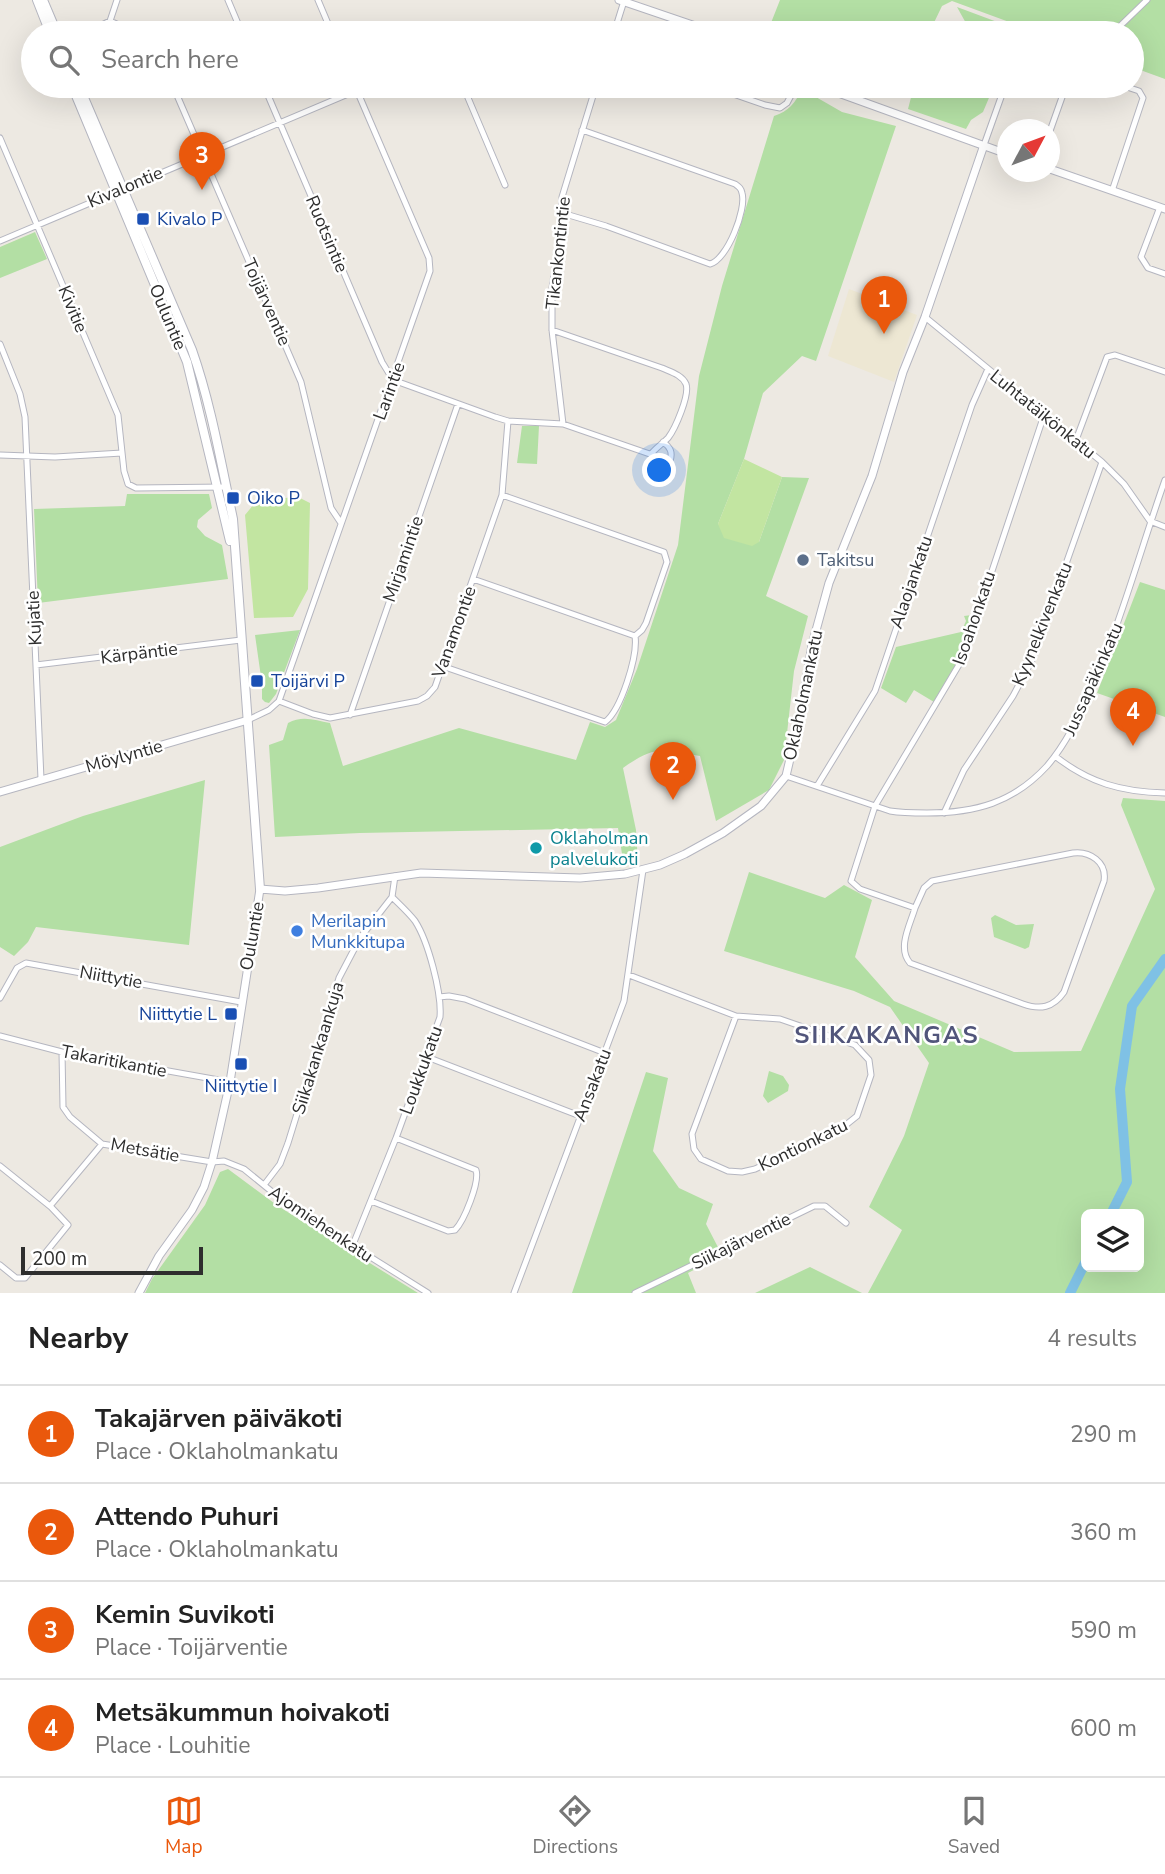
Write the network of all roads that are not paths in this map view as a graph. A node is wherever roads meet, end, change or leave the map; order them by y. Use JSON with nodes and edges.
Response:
{"nodes":[{"id":1,"x":37,"y":0,"type":"edge"},
{"id":2,"x":43,"y":0,"type":"edge"},
{"id":3,"x":117,"y":0,"type":"edge"},
{"id":4,"x":228,"y":0,"type":"edge"},
{"id":5,"x":318,"y":0,"type":"edge"},
{"id":6,"x":622,"y":0,"type":"edge"},
{"id":7,"x":1145,"y":1,"type":"edge"},
{"id":8,"x":45,"y":21,"type":"edge"},
{"id":9,"x":52,"y":21,"type":"edge"},
{"id":10,"x":110,"y":21,"type":"edge"},
{"id":11,"x":237,"y":21,"type":"edge"},
{"id":12,"x":327,"y":21,"type":"edge"},
{"id":13,"x":617,"y":21,"type":"edge"},
{"id":14,"x":682,"y":21,"type":"edge"},
{"id":15,"x":1125,"y":21,"type":"edge"},
{"id":16,"x":77,"y":98,"type":"edge"},
{"id":17,"x":84,"y":98,"type":"edge"},
{"id":18,"x":178,"y":98,"type":"edge"},
{"id":19,"x":269,"y":98,"type":"edge"},
{"id":20,"x":333,"y":98,"type":"edge"},
{"id":21,"x":360,"y":98,"type":"edge"},
{"id":22,"x":468,"y":98,"type":"edge"},
{"id":23,"x":592,"y":98,"type":"edge"},
{"id":24,"x":747,"y":98,"type":"edge"},
{"id":25,"x":790,"y":98,"type":"edge"},
{"id":26,"x":853,"y":98,"type":"edge"},
{"id":27,"x":1001,"y":98,"type":"edge"},
{"id":28,"x":1061,"y":98,"type":"edge"},
{"id":29,"x":1142,"y":98,"type":"edge"},
{"id":30,"x":1054,"y":119,"type":"edge"},
{"id":31,"x":279,"y":122,"type":"junction"},
{"id":32,"x":582,"y":130,"type":"junction"},
{"id":33,"x":0,"y":138,"type":"edge"},
{"id":34,"x":984,"y":145,"type":"junction"},
{"id":35,"x":997,"y":150,"type":"edge"},
{"id":36,"x":203,"y":155,"type":"junction"},
{"id":37,"x":1060,"y":173,"type":"edge"},
{"id":38,"x":505,"y":186,"type":"dead end"},
{"id":39,"x":119,"y":189,"type":"junction"},
{"id":40,"x":1112,"y":191,"type":"junction"},
{"id":41,"x":1162,"y":208,"type":"edge"},
{"id":42,"x":562,"y":213,"type":"junction"},
{"id":43,"x":37,"y":225,"type":"junction"},
{"id":44,"x":0,"y":241,"type":"edge"},
{"id":45,"x":1165,"y":274,"type":"edge"},
{"id":46,"x":925,"y":317,"type":"junction"},
{"id":47,"x":552,"y":330,"type":"junction"},
{"id":48,"x":0,"y":344,"type":"edge"},
{"id":49,"x":0,"y":366,"type":"edge"},
{"id":50,"x":9,"y":367,"type":"junction"},
{"id":51,"x":988,"y":369,"type":"junction"},
{"id":52,"x":1165,"y":372,"type":"edge"},
{"id":53,"x":393,"y":380,"type":"junction"},
{"id":54,"x":458,"y":404,"type":"junction"},
{"id":55,"x":1044,"y":415,"type":"junction"},
{"id":56,"x":508,"y":421,"type":"junction"},
{"id":57,"x":563,"y":424,"type":"junction"},
{"id":58,"x":1076,"y":440,"type":"junction"},
{"id":59,"x":663,"y":442,"type":"junction"},
{"id":60,"x":122,"y":453,"type":"junction"},
{"id":61,"x":651,"y":454,"type":"junction"},
{"id":62,"x":0,"y":455,"type":"edge"},
{"id":63,"x":26,"y":457,"type":"junction"},
{"id":64,"x":1102,"y":462,"type":"junction"},
{"id":65,"x":1165,"y":480,"type":"edge"},
{"id":66,"x":221,"y":487,"type":"junction"},
{"id":67,"x":502,"y":495,"type":"junction"},
{"id":68,"x":1150,"y":521,"type":"junction"},
{"id":69,"x":341,"y":523,"type":"junction"},
{"id":70,"x":1165,"y":527,"type":"edge"},
{"id":71,"x":474,"y":579,"type":"junction"},
{"id":72,"x":635,"y":636,"type":"junction"},
{"id":73,"x":241,"y":640,"type":"junction"},
{"id":74,"x":36,"y":665,"type":"junction"},
{"id":75,"x":442,"y":666,"type":"junction"},
{"id":76,"x":279,"y":701,"type":"junction"},
{"id":77,"x":350,"y":715,"type":"junction"},
{"id":78,"x":248,"y":720,"type":"junction"},
{"id":79,"x":1055,"y":756,"type":"junction"},
{"id":80,"x":786,"y":776,"type":"junction"},
{"id":81,"x":41,"y":779,"type":"junction"},
{"id":82,"x":817,"y":786,"type":"junction"},
{"id":83,"x":0,"y":792,"type":"edge"},
{"id":84,"x":1165,"y":793,"type":"edge"},
{"id":85,"x":875,"y":806,"type":"junction"},
{"id":86,"x":944,"y":813,"type":"junction"},
{"id":87,"x":643,"y":870,"type":"junction"},
{"id":88,"x":395,"y":876,"type":"junction"},
{"id":89,"x":260,"y":889,"type":"junction"},
{"id":90,"x":391,"y":897,"type":"junction"},
{"id":91,"x":915,"y":908,"type":"junction"},
{"id":92,"x":629,"y":975,"type":"junction"},
{"id":93,"x":439,"y":997,"type":"junction"},
{"id":94,"x":0,"y":998,"type":"edge"},
{"id":95,"x":241,"y":1002,"type":"junction"},
{"id":96,"x":736,"y":1016,"type":"junction"},
{"id":97,"x":0,"y":1036,"type":"edge"},
{"id":98,"x":62,"y":1052,"type":"junction"},
{"id":99,"x":605,"y":1053,"type":"junction"},
{"id":100,"x":427,"y":1058,"type":"junction"},
{"id":101,"x":230,"y":1082,"type":"junction"},
{"id":102,"x":580,"y":1116,"type":"junction"},
{"id":103,"x":396,"y":1138,"type":"junction"},
{"id":104,"x":102,"y":1144,"type":"junction"},
{"id":105,"x":212,"y":1163,"type":"junction"},
{"id":106,"x":0,"y":1166,"type":"edge"},
{"id":107,"x":264,"y":1185,"type":"junction"},
{"id":108,"x":371,"y":1201,"type":"junction"},
{"id":109,"x":50,"y":1206,"type":"junction"},
{"id":110,"x":846,"y":1223,"type":"dead end"},
{"id":111,"x":352,"y":1247,"type":"junction"},
{"id":112,"x":0,"y":1265,"type":"edge"},
{"id":113,"x":139,"y":1293,"type":"edge"},
{"id":114,"x":428,"y":1293,"type":"edge"},
{"id":115,"x":514,"y":1293,"type":"edge"},
{"id":116,"x":635,"y":1293,"type":"edge"}],
"edges":[{"from":1,"to":8,"type":"main road"},
{"from":2,"to":9,"type":"main road"},
{"from":3,"to":10,"type":"street"},
{"from":4,"to":11,"type":"street"},
{"from":5,"to":12,"type":"street"},
{"from":6,"to":13,"type":"street"},
{"from":6,"to":14,"type":"street"},
{"from":7,"to":15,"type":"street"},
{"from":16,"to":39,"type":"main road","name":"Ouluntie"},
{"from":17,"to":39,"type":"main road","name":"Ouluntie"},
{"from":18,"to":36,"type":"street","name":"Toijärventie"},
{"from":19,"to":31,"type":"street","name":"Ruotsintie"},
{"from":20,"to":31,"type":"street","name":"Kivalontie"},
{"from":21,"to":53,"type":"street","name":"Larintie"},
{"from":22,"to":38,"type":"street"},
{"from":23,"to":32,"type":"street","name":"Tikankontintie"},
{"from":24,"to":25,"type":"street"},
{"from":26,"to":34,"type":"street"},
{"from":27,"to":34,"type":"street","name":"Oklaholmankatu"},
{"from":28,"to":30,"type":"street"},
{"from":29,"to":40,"type":"street"},
{"from":31,"to":36,"type":"street","name":"Kivalontie"},
{"from":31,"to":53,"type":"street","name":"Ruotsintie"},
{"from":32,"to":42,"type":"street","name":"Tikankontintie"},
{"from":32,"to":42,"type":"street"},
{"from":33,"to":43,"type":"street","name":"Kivitie"},
{"from":34,"to":35,"type":"street"},
{"from":34,"to":46,"type":"street","name":"Oklaholmankatu"},
{"from":36,"to":39,"type":"street","name":"Kivalontie"},
{"from":36,"to":69,"type":"street","name":"Toijärventie"},
{"from":37,"to":40,"type":"street"},
{"from":39,"to":43,"type":"street","name":"Kivalontie"},
{"from":39,"to":66,"type":"main road","name":"Ouluntie"},
{"from":40,"to":41,"type":"street"},
{"from":41,"to":45,"type":"street"},
{"from":42,"to":47,"type":"street","name":"Tikankontintie"},
{"from":43,"to":44,"type":"street","name":"Kivalontie"},
{"from":43,"to":60,"type":"street","name":"Kivitie"},
{"from":46,"to":51,"type":"street","name":"Luhtatäikönkatu"},
{"from":46,"to":80,"type":"street","name":"Oklaholmankatu"},
{"from":47,"to":57,"type":"street","name":"Tikankontintie"},
{"from":47,"to":59,"type":"street"},
{"from":48,"to":50,"type":"street","name":"Kujatie"},
{"from":49,"to":50,"type":"street"},
{"from":50,"to":63,"type":"street","name":"Kujatie"},
{"from":51,"to":55,"type":"street","name":"Luhtatäikönkatu"},
{"from":51,"to":82,"type":"street","name":"Alaojankatu"},
{"from":52,"to":58,"type":"street"},
{"from":53,"to":54,"type":"street"},
{"from":53,"to":69,"type":"street","name":"Larintie"},
{"from":54,"to":56,"type":"street"},
{"from":54,"to":77,"type":"street","name":"Mirjamintie"},
{"from":55,"to":58,"type":"street","name":"Luhtatäikönkatu"},
{"from":55,"to":85,"type":"street","name":"Isoahonkatu"},
{"from":56,"to":57,"type":"street"},
{"from":56,"to":67,"type":"street","name":"Vanamontie"},
{"from":57,"to":61,"type":"street"},
{"from":58,"to":64,"type":"street","name":"Luhtatäikönkatu"},
{"from":59,"to":61,"type":"street"},
{"from":59,"to":61,"type":"street"},
{"from":60,"to":63,"type":"street"},
{"from":60,"to":66,"type":"street","name":"Kivitie"},
{"from":62,"to":63,"type":"street"},
{"from":63,"to":74,"type":"street","name":"Kujatie"},
{"from":64,"to":68,"type":"street","name":"Luhtatäikönkatu"},
{"from":64,"to":86,"type":"street","name":"Kyynelkivenkatu"},
{"from":65,"to":68,"type":"street","name":"Jussapäkinkatu"},
{"from":66,"to":73,"type":"main road","name":"Ouluntie"},
{"from":67,"to":71,"type":"street","name":"Vanamontie"},
{"from":67,"to":72,"type":"street"},
{"from":68,"to":70,"type":"street"},
{"from":68,"to":79,"type":"street","name":"Jussapäkinkatu"},
{"from":69,"to":76,"type":"street","name":"Larintie"},
{"from":71,"to":72,"type":"street"},
{"from":71,"to":75,"type":"street","name":"Vanamontie"},
{"from":72,"to":75,"type":"street"},
{"from":73,"to":74,"type":"street","name":"Kärpäntie"},
{"from":73,"to":78,"type":"main road","name":"Ouluntie"},
{"from":74,"to":81,"type":"street","name":"Kujatie"},
{"from":75,"to":77,"type":"street","name":"Vanamontie"},
{"from":76,"to":77,"type":"street","name":"Vanamontie"},
{"from":76,"to":78,"type":"street"},
{"from":78,"to":81,"type":"street","name":"Möylyntie"},
{"from":78,"to":89,"type":"main road","name":"Ouluntie"},
{"from":79,"to":84,"type":"street"},
{"from":79,"to":86,"type":"street","name":"Jussapäkinkatu"},
{"from":80,"to":82,"type":"street","name":"Jussapäkinkatu"},
{"from":80,"to":87,"type":"street","name":"Oklaholmankatu"},
{"from":81,"to":83,"type":"street","name":"Möylyntie"},
{"from":82,"to":85,"type":"street","name":"Jussapäkinkatu"},
{"from":85,"to":86,"type":"street","name":"Jussapäkinkatu"},
{"from":85,"to":91,"type":"street","name":"Isoahonkatu"},
{"from":87,"to":88,"type":"street","name":"Oklaholmankatu"},
{"from":87,"to":92,"type":"street","name":"Ansakatu"},
{"from":88,"to":89,"type":"street","name":"Oklaholmankatu"},
{"from":88,"to":90,"type":"street","name":"Siikakankaankuja"},
{"from":89,"to":95,"type":"street","name":"Ouluntie"},
{"from":90,"to":93,"type":"street","name":"Loukkukatu"},
{"from":90,"to":107,"type":"street","name":"Siikakankaankuja"},
{"from":91,"to":91,"type":"street"},
{"from":92,"to":96,"type":"street","name":"Kontionkatu"},
{"from":92,"to":99,"type":"street","name":"Ansakatu"},
{"from":93,"to":99,"type":"street"},
{"from":93,"to":100,"type":"street","name":"Loukkukatu"},
{"from":94,"to":95,"type":"street","name":"Niittytie"},
{"from":95,"to":101,"type":"street","name":"Ouluntie"},
{"from":96,"to":96,"type":"street","name":"Kontionkatu"},
{"from":97,"to":98,"type":"street","name":"Takaritikantie"},
{"from":98,"to":101,"type":"street","name":"Takaritikantie"},
{"from":98,"to":104,"type":"street","name":"Metsätie"},
{"from":99,"to":102,"type":"street","name":"Ansakatu"},
{"from":100,"to":102,"type":"street"},
{"from":100,"to":103,"type":"street","name":"Loukkukatu"},
{"from":101,"to":105,"type":"street","name":"Ouluntie"},
{"from":102,"to":115,"type":"street","name":"Ansakatu"},
{"from":103,"to":108,"type":"street","name":"Loukkukatu"},
{"from":103,"to":108,"type":"street"},
{"from":104,"to":105,"type":"street","name":"Metsätie"},
{"from":104,"to":109,"type":"street"},
{"from":105,"to":107,"type":"street","name":"Ajomiehenkatu"},
{"from":105,"to":113,"type":"street","name":"Ouluntie"},
{"from":106,"to":109,"type":"street"},
{"from":107,"to":111,"type":"street","name":"Ajomiehenkatu"},
{"from":108,"to":111,"type":"street","name":"Loukkukatu"},
{"from":109,"to":112,"type":"street"},
{"from":110,"to":116,"type":"street","name":"Siikajärventie"},
{"from":111,"to":114,"type":"street","name":"Ajomiehenkatu"}]}
